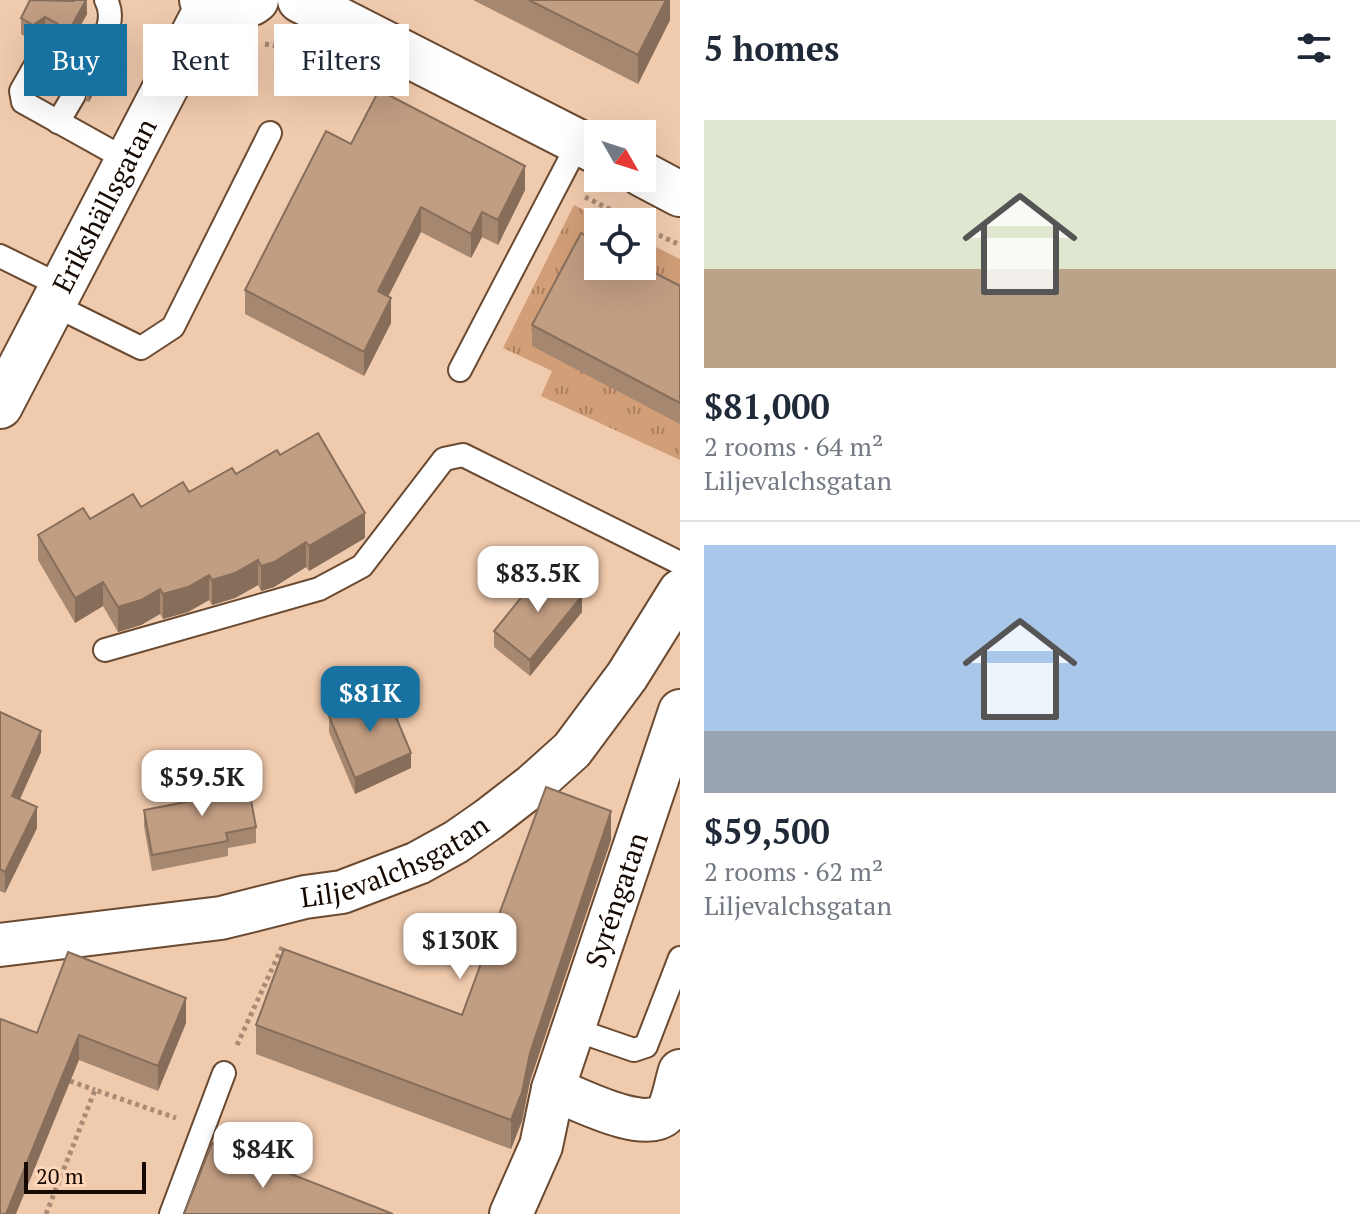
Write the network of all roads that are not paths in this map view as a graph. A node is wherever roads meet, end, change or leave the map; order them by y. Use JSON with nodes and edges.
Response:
{"nodes":[{"id":1,"x":106,"y":0,"type":"edge"},
{"id":2,"x":256,"y":0,"type":"edge"},
{"id":3,"x":300,"y":0,"type":"edge"},
{"id":4,"x":205,"y":2,"type":"edge"},
{"id":5,"x":110,"y":24,"type":"edge"},
{"id":6,"x":24,"y":86,"type":"edge"},
{"id":7,"x":73,"y":96,"type":"edge"},
{"id":8,"x":58,"y":122,"type":"junction"},
{"id":9,"x":270,"y":133,"type":"dead end"},
{"id":10,"x":584,"y":144,"type":"edge"},
{"id":11,"x":584,"y":153,"type":"edge"},
{"id":12,"x":127,"y":160,"type":"junction"},
{"id":13,"x":656,"y":181,"type":"edge"},
{"id":14,"x":680,"y":194,"type":"edge"},
{"id":15,"x":0,"y":256,"type":"edge"},
{"id":16,"x":56,"y":295,"type":"junction"},
{"id":17,"x":460,"y":370,"type":"dead end"},
{"id":18,"x":0,"y":406,"type":"edge"},
{"id":19,"x":680,"y":563,"type":"edge"},
{"id":20,"x":680,"y":591,"type":"edge"},
{"id":21,"x":105,"y":650,"type":"dead end"},
{"id":22,"x":680,"y":711,"type":"edge"},
{"id":23,"x":0,"y":945,"type":"edge"},
{"id":24,"x":680,"y":958,"type":"edge"},
{"id":25,"x":573,"y":1029,"type":"junction"},
{"id":26,"x":680,"y":1071,"type":"edge"},
{"id":27,"x":224,"y":1073,"type":"road end"},
{"id":28,"x":553,"y":1089,"type":"junction"},
{"id":29,"x":171,"y":1214,"type":"edge"},
{"id":30,"x":511,"y":1214,"type":"edge"}],
"edges":[{"from":1,"to":5,"type":"lane"},
{"from":2,"to":4,"type":"street"},
{"from":3,"to":10,"type":"street"},
{"from":4,"to":12,"type":"street","name":"Erikshällsgatan"},
{"from":6,"to":8,"type":"lane"},
{"from":7,"to":8,"type":"lane"},
{"from":8,"to":12,"type":"lane"},
{"from":9,"to":16,"type":"lane"},
{"from":11,"to":17,"type":"lane"},
{"from":12,"to":16,"type":"street","name":"Erikshällsgatan"},
{"from":13,"to":14,"type":"street"},
{"from":15,"to":16,"type":"lane"},
{"from":16,"to":18,"type":"street","name":"Erikshällsgatan"},
{"from":19,"to":21,"type":"lane"},
{"from":20,"to":23,"type":"street","name":"Liljevalchsgatan"},
{"from":22,"to":25,"type":"street","name":"Syréngatan"},
{"from":24,"to":25,"type":"lane"},
{"from":25,"to":28,"type":"street","name":"Syréngatan"},
{"from":26,"to":28,"type":"street"},
{"from":27,"to":29,"type":"lane"},
{"from":28,"to":30,"type":"street","name":"Syréngatan"}]}
